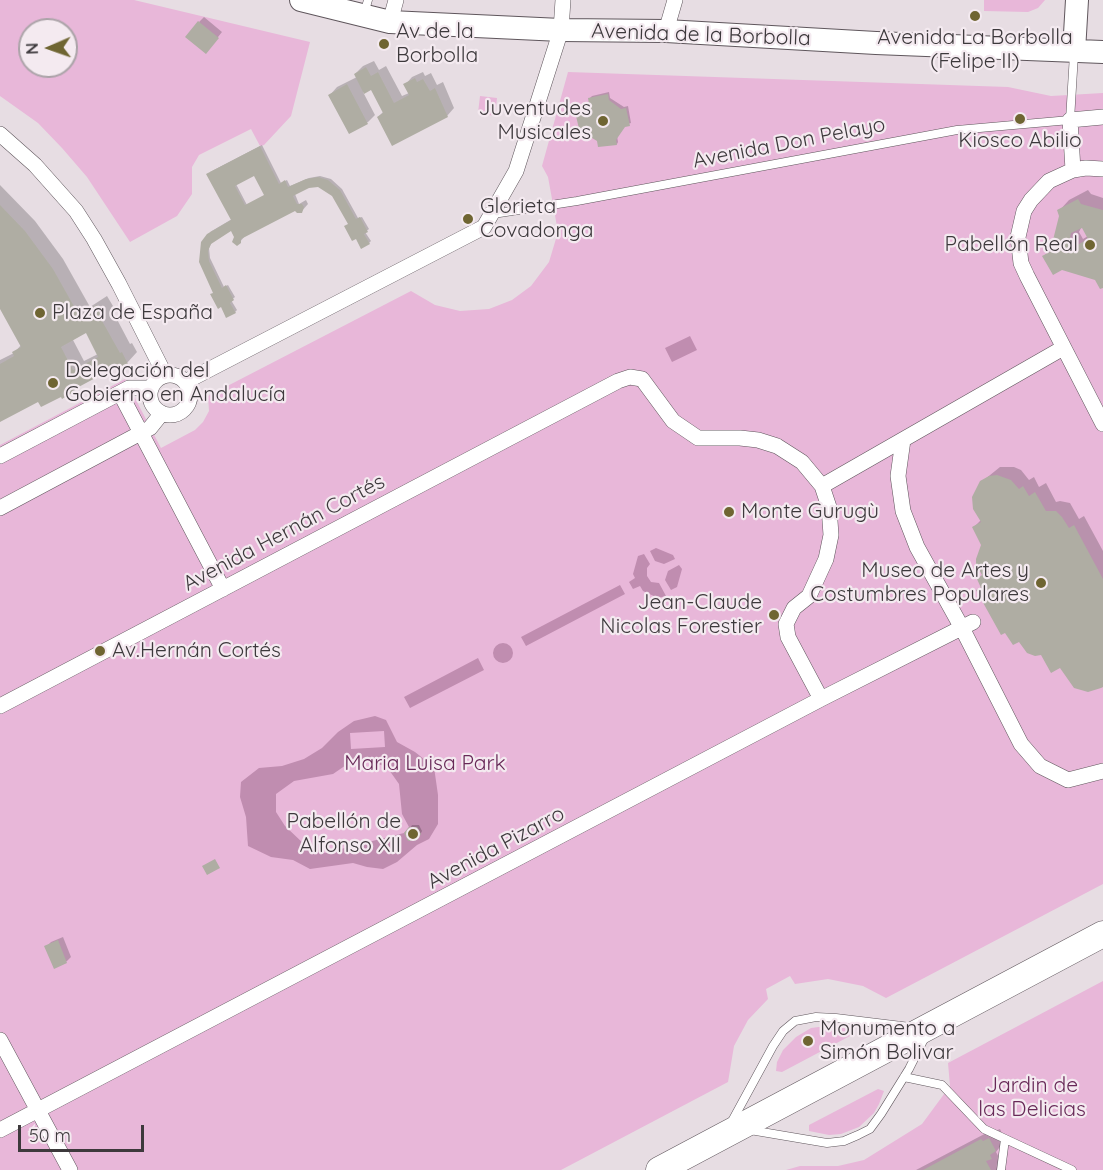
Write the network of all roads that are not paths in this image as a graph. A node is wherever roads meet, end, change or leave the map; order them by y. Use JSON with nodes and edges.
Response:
{"nodes":[{"id":1,"x":301,"y":0,"type":"edge"},
{"id":2,"x":396,"y":0,"type":"edge"},
{"id":3,"x":563,"y":0,"type":"edge"},
{"id":4,"x":675,"y":0,"type":"edge"},
{"id":5,"x":1077,"y":0,"type":"edge"},
{"id":6,"x":366,"y":8,"type":"edge"},
{"id":7,"x":390,"y":22,"type":"junction"},
{"id":8,"x":561,"y":30,"type":"junction"},
{"id":9,"x":666,"y":31,"type":"junction"},
{"id":10,"x":1074,"y":51,"type":"junction"},
{"id":11,"x":1103,"y":52,"type":"edge"},
{"id":12,"x":1103,"y":117,"type":"edge"},
{"id":13,"x":1070,"y":120,"type":"junction"},
{"id":14,"x":0,"y":134,"type":"edge"},
{"id":15,"x":1073,"y":170,"type":"junction"},
{"id":16,"x":1103,"y":170,"type":"edge"},
{"id":17,"x":492,"y":214,"type":"junction"},
{"id":18,"x":1063,"y":348,"type":"junction"},
{"id":19,"x":165,"y":375,"type":"junction"},
{"id":20,"x":185,"y":382,"type":"junction"},
{"id":21,"x":150,"y":388,"type":"junction"},
{"id":22,"x":120,"y":393,"type":"junction"},
{"id":23,"x":162,"y":413,"type":"junction"},
{"id":24,"x":1103,"y":424,"type":"edge"},
{"id":25,"x":141,"y":433,"type":"junction"},
{"id":26,"x":903,"y":440,"type":"junction"},
{"id":27,"x":0,"y":456,"type":"edge"},
{"id":28,"x":822,"y":486,"type":"junction"},
{"id":29,"x":0,"y":508,"type":"edge"},
{"id":30,"x":223,"y":589,"type":"junction"},
{"id":31,"x":968,"y":625,"type":"junction"},
{"id":32,"x":821,"y":699,"type":"junction"},
{"id":33,"x":0,"y":706,"type":"edge"},
{"id":34,"x":1103,"y":771,"type":"edge"},
{"id":35,"x":1103,"y":934,"type":"edge"},
{"id":36,"x":927,"y":1028,"type":"junction"},
{"id":37,"x":0,"y":1040,"type":"edge"},
{"id":38,"x":904,"y":1077,"type":"junction"},
{"id":39,"x":38,"y":1110,"type":"junction"},
{"id":40,"x":0,"y":1130,"type":"edge"},
{"id":41,"x":730,"y":1132,"type":"junction"},
{"id":42,"x":1005,"y":1138,"type":"junction"},
{"id":43,"x":70,"y":1170,"type":"edge"},
{"id":44,"x":659,"y":1170,"type":"edge"},
{"id":45,"x":1001,"y":1170,"type":"edge"},
{"id":46,"x":1072,"y":1170,"type":"edge"}],
"edges":[{"from":1,"to":6,"type":"main road","name":"Avenida de la Borbolla"},
{"from":2,"to":7,"type":"street"},
{"from":3,"to":8,"type":"street"},
{"from":4,"to":9,"type":"street"},
{"from":5,"to":10,"type":"main road"},
{"from":6,"to":7,"type":"main road","name":"Avenida de la Borbolla"},
{"from":7,"to":8,"type":"main road","name":"Avenida de la Borbolla"},
{"from":8,"to":9,"type":"main road","name":"Avenida de la Borbolla"},
{"from":8,"to":17,"type":"street"},
{"from":9,"to":10,"type":"main road","name":"Avenida de la Borbolla"},
{"from":10,"to":11,"type":"main road","name":"Avenida de la Borbolla"},
{"from":10,"to":13,"type":"lane"},
{"from":12,"to":13,"type":"street"},
{"from":13,"to":15,"type":"street"},
{"from":13,"to":17,"type":"lane","name":"Avenida Don Pelayo"},
{"from":14,"to":19,"type":"street"},
{"from":15,"to":16,"type":"street"},
{"from":15,"to":18,"type":"street"},
{"from":17,"to":20,"type":"street"},
{"from":18,"to":24,"type":"street"},
{"from":18,"to":26,"type":"street"},
{"from":19,"to":20,"type":"street"},
{"from":19,"to":21,"type":"street"},
{"from":20,"to":23,"type":"street"},
{"from":21,"to":22,"type":"street"},
{"from":21,"to":23,"type":"street"},
{"from":22,"to":25,"type":"street"},
{"from":22,"to":27,"type":"street"},
{"from":23,"to":25,"type":"street"},
{"from":25,"to":29,"type":"street"},
{"from":25,"to":30,"type":"street"},
{"from":26,"to":28,"type":"street"},
{"from":26,"to":31,"type":"street"},
{"from":28,"to":30,"type":"street","name":"Avenida Hernán Cortés"},
{"from":28,"to":32,"type":"street"},
{"from":30,"to":33,"type":"street","name":"Avenida Hernán Cortés"},
{"from":31,"to":32,"type":"street","name":"Avenida Pizarro"},
{"from":31,"to":34,"type":"street"},
{"from":32,"to":39,"type":"street","name":"Avenida Pizarro"},
{"from":35,"to":36,"type":"main road"},
{"from":36,"to":38,"type":"lane"},
{"from":36,"to":41,"type":"main road"},
{"from":36,"to":41,"type":"lane"},
{"from":37,"to":39,"type":"street"},
{"from":38,"to":41,"type":"lane"},
{"from":38,"to":42,"type":"lane"},
{"from":39,"to":40,"type":"street","name":"Avenida Pizarro"},
{"from":39,"to":43,"type":"street"},
{"from":41,"to":44,"type":"main road"},
{"from":42,"to":45,"type":"lane"},
{"from":42,"to":46,"type":"lane"}]}
